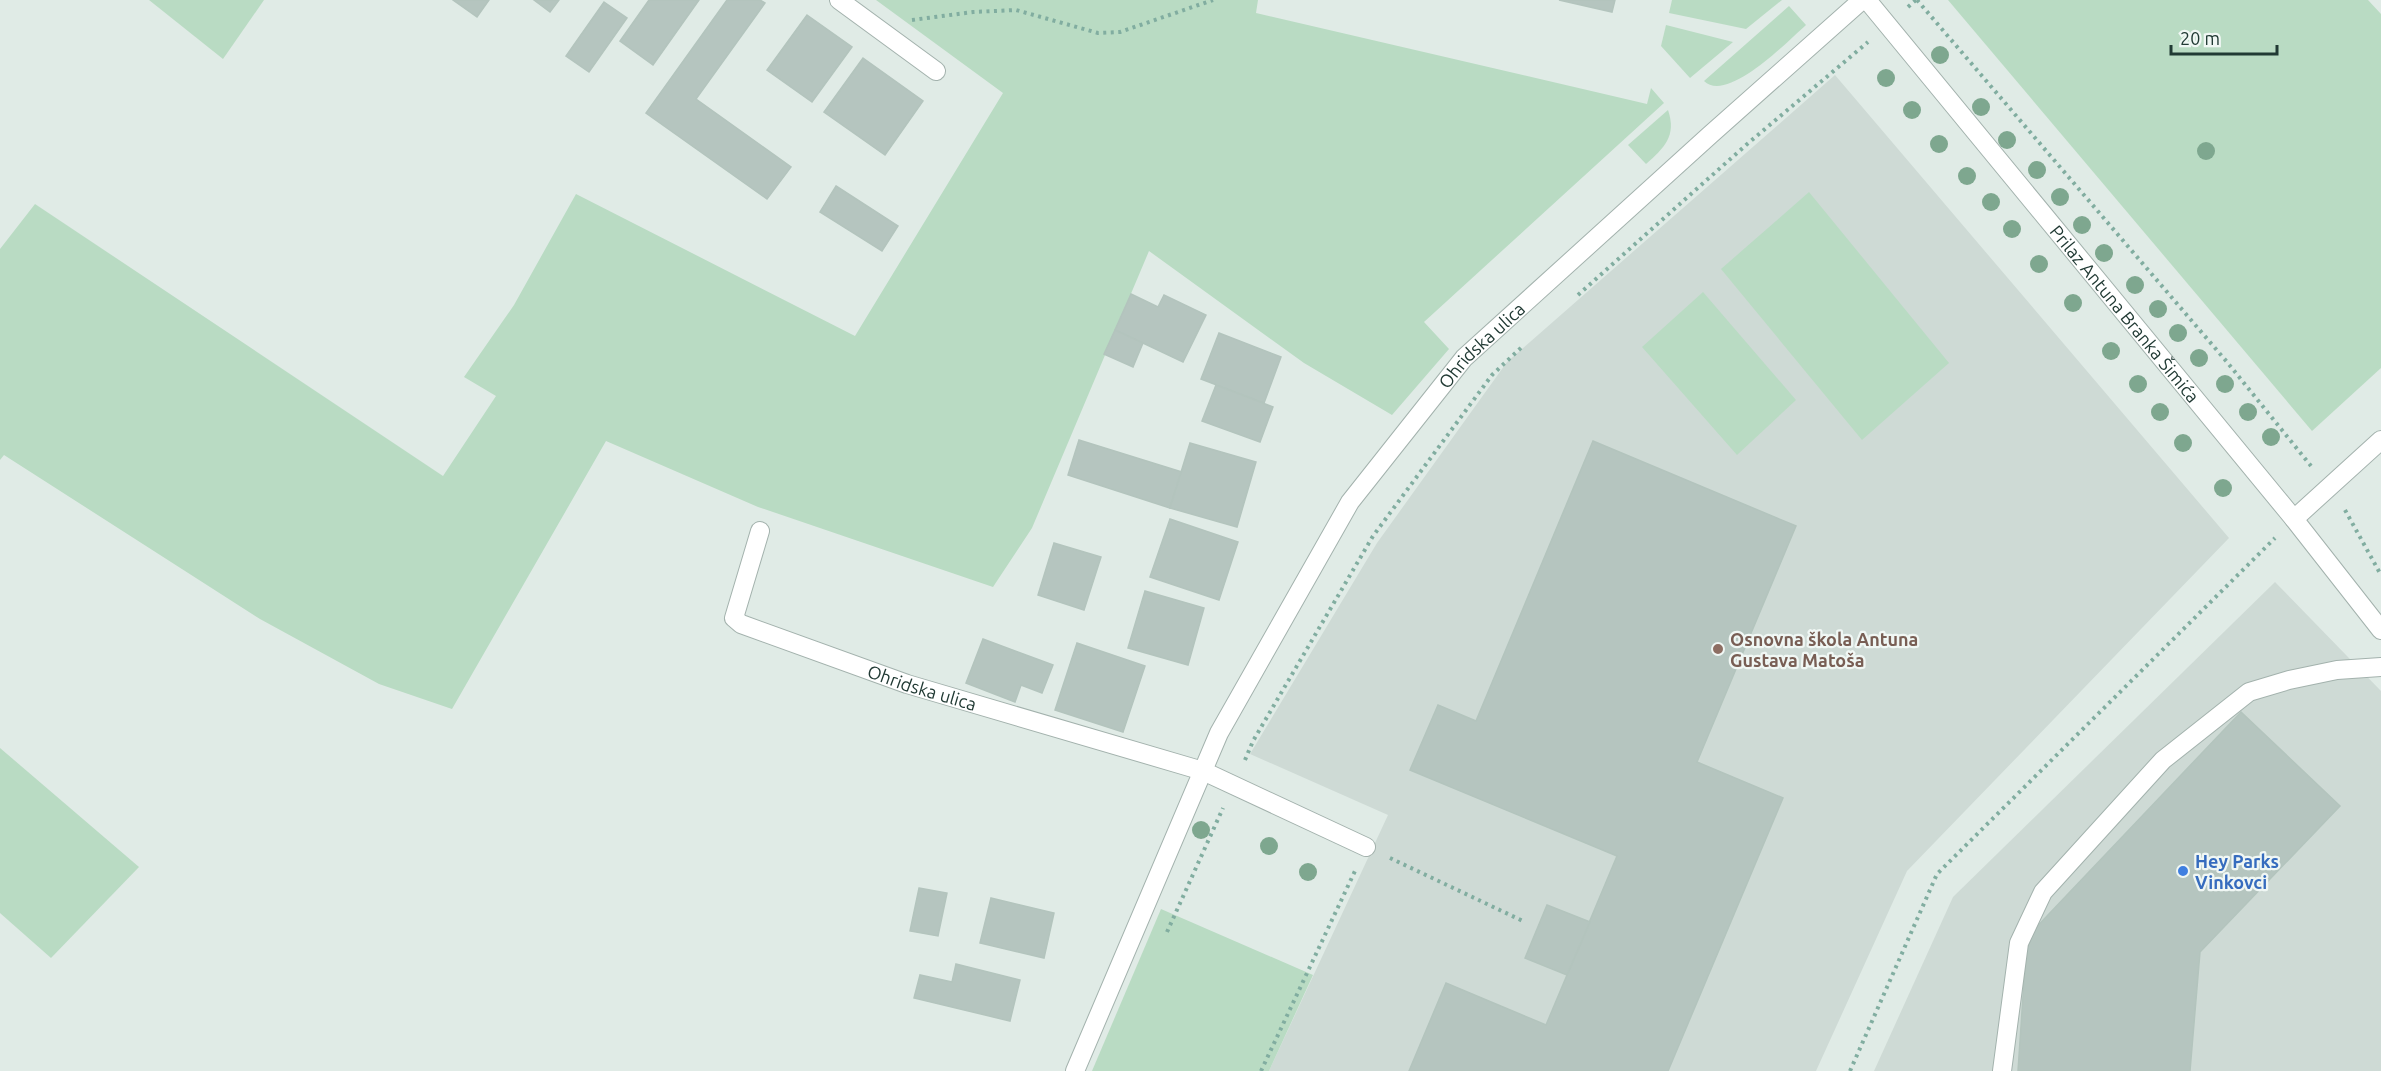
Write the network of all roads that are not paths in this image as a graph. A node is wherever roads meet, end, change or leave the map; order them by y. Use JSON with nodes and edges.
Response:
{"nodes":[{"id":1,"x":839,"y":0,"type":"edge"},
{"id":2,"x":1864,"y":0,"type":"edge"},
{"id":3,"x":936,"y":71,"type":"dead end"},
{"id":4,"x":2381,"y":440,"type":"edge"},
{"id":5,"x":2294,"y":519,"type":"junction"},
{"id":6,"x":760,"y":531,"type":"dead end"},
{"id":7,"x":2381,"y":630,"type":"edge"},
{"id":8,"x":2381,"y":668,"type":"edge"},
{"id":9,"x":1203,"y":771,"type":"junction"},
{"id":10,"x":1366,"y":847,"type":"road end"},
{"id":11,"x":1075,"y":1071,"type":"edge"},
{"id":12,"x":2002,"y":1071,"type":"edge"}],
"edges":[{"from":1,"to":3,"type":"street"},
{"from":2,"to":5,"type":"street","name":"Prilaz Antuna Branka Šimića"},
{"from":2,"to":9,"type":"street","name":"Ohridska ulica"},
{"from":4,"to":5,"type":"street"},
{"from":5,"to":7,"type":"street","name":"Prilaz Antuna Branka Šimića"},
{"from":6,"to":9,"type":"street","name":"Ohridska ulica"},
{"from":8,"to":12,"type":"street"},
{"from":9,"to":10,"type":"street"},
{"from":9,"to":11,"type":"street","name":"Ohridska ulica"}]}
